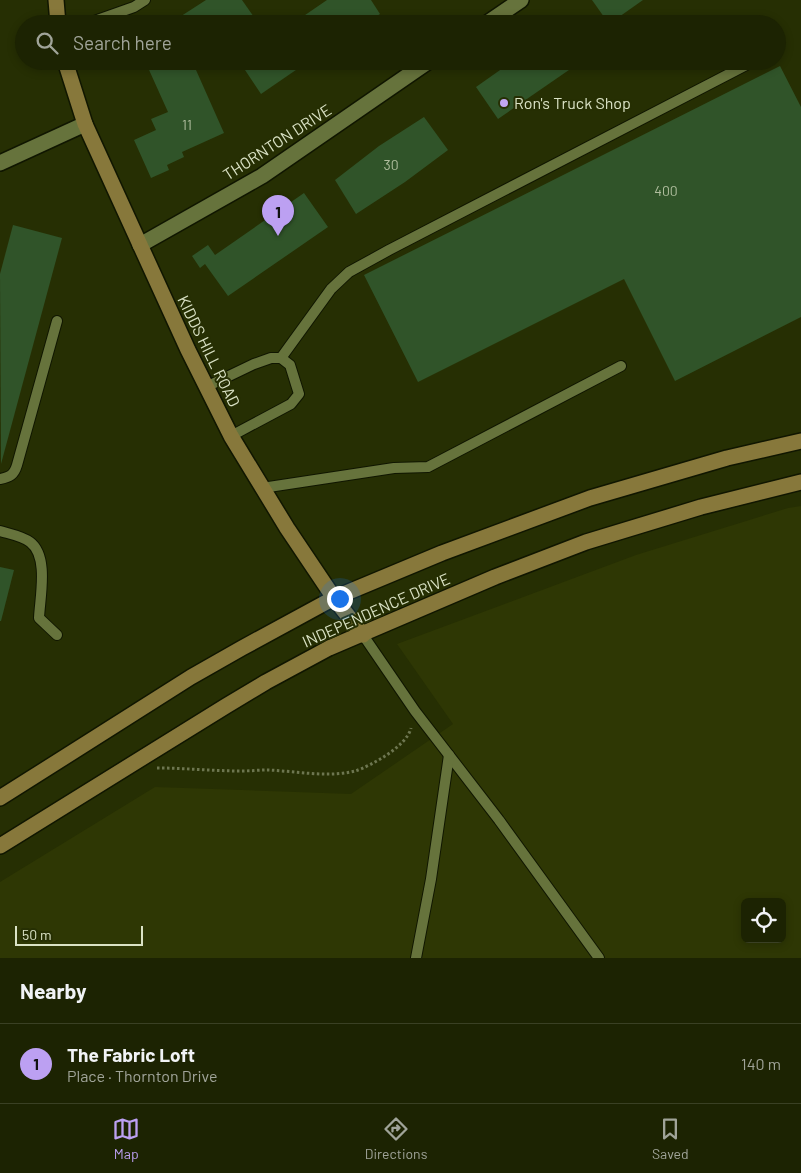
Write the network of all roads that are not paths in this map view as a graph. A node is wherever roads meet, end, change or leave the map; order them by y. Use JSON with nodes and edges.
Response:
{"nodes":[{"id":1,"x":56,"y":0,"type":"edge"},
{"id":2,"x":145,"y":0,"type":"edge"},
{"id":3,"x":521,"y":0,"type":"edge"},
{"id":4,"x":57,"y":15,"type":"edge"},
{"id":5,"x":111,"y":15,"type":"edge"},
{"id":6,"x":499,"y":15,"type":"edge"},
{"id":7,"x":67,"y":70,"type":"edge"},
{"id":8,"x":416,"y":70,"type":"edge"},
{"id":9,"x":737,"y":70,"type":"edge"},
{"id":10,"x":85,"y":124,"type":"junction"},
{"id":11,"x":0,"y":163,"type":"edge"},
{"id":12,"x":140,"y":245,"type":"junction"},
{"id":13,"x":57,"y":321,"type":"dead end"},
{"id":14,"x":280,"y":358,"type":"junction"},
{"id":15,"x":622,"y":366,"type":"dead end"},
{"id":16,"x":206,"y":387,"type":"junction"},
{"id":17,"x":231,"y":436,"type":"junction"},
{"id":18,"x":801,"y":441,"type":"edge"},
{"id":19,"x":0,"y":479,"type":"edge"},
{"id":20,"x":801,"y":482,"type":"edge"},
{"id":21,"x":262,"y":488,"type":"junction"},
{"id":22,"x":0,"y":531,"type":"edge"},
{"id":23,"x":334,"y":598,"type":"junction"},
{"id":24,"x":56,"y":635,"type":"dead end"},
{"id":25,"x":363,"y":635,"type":"junction"},
{"id":26,"x":449,"y":755,"type":"junction"},
{"id":27,"x":0,"y":798,"type":"edge"},
{"id":28,"x":0,"y":846,"type":"edge"},
{"id":29,"x":416,"y":958,"type":"edge"},
{"id":30,"x":599,"y":958,"type":"edge"}],
"edges":[{"from":1,"to":4,"type":"street"},
{"from":2,"to":5,"type":"lane"},
{"from":3,"to":6,"type":"street"},
{"from":7,"to":10,"type":"street","name":"KIDDS HILL ROAD"},
{"from":8,"to":12,"type":"street","name":"THORNTON DRIVE"},
{"from":9,"to":14,"type":"lane"},
{"from":10,"to":11,"type":"street"},
{"from":10,"to":12,"type":"street","name":"KIDDS HILL ROAD"},
{"from":12,"to":16,"type":"street","name":"KIDDS HILL ROAD"},
{"from":13,"to":19,"type":"lane"},
{"from":14,"to":16,"type":"lane"},
{"from":14,"to":17,"type":"lane"},
{"from":15,"to":21,"type":"lane"},
{"from":16,"to":17,"type":"street","name":"KIDDS HILL ROAD"},
{"from":17,"to":21,"type":"street","name":"KIDDS HILL ROAD"},
{"from":18,"to":23,"type":"street","name":"INDEPENDENCE DRIVE"},
{"from":20,"to":25,"type":"street","name":"INDEPENDENCE DRIVE"},
{"from":21,"to":23,"type":"street","name":"KIDDS HILL ROAD"},
{"from":22,"to":24,"type":"lane"},
{"from":23,"to":25,"type":"street","name":"KIDDS HILL ROAD"},
{"from":23,"to":27,"type":"street","name":"INDEPENDENCE DRIVE"},
{"from":25,"to":26,"type":"lane"},
{"from":25,"to":28,"type":"street","name":"INDEPENDENCE DRIVE"},
{"from":26,"to":29,"type":"lane"},
{"from":26,"to":30,"type":"lane"}]}
